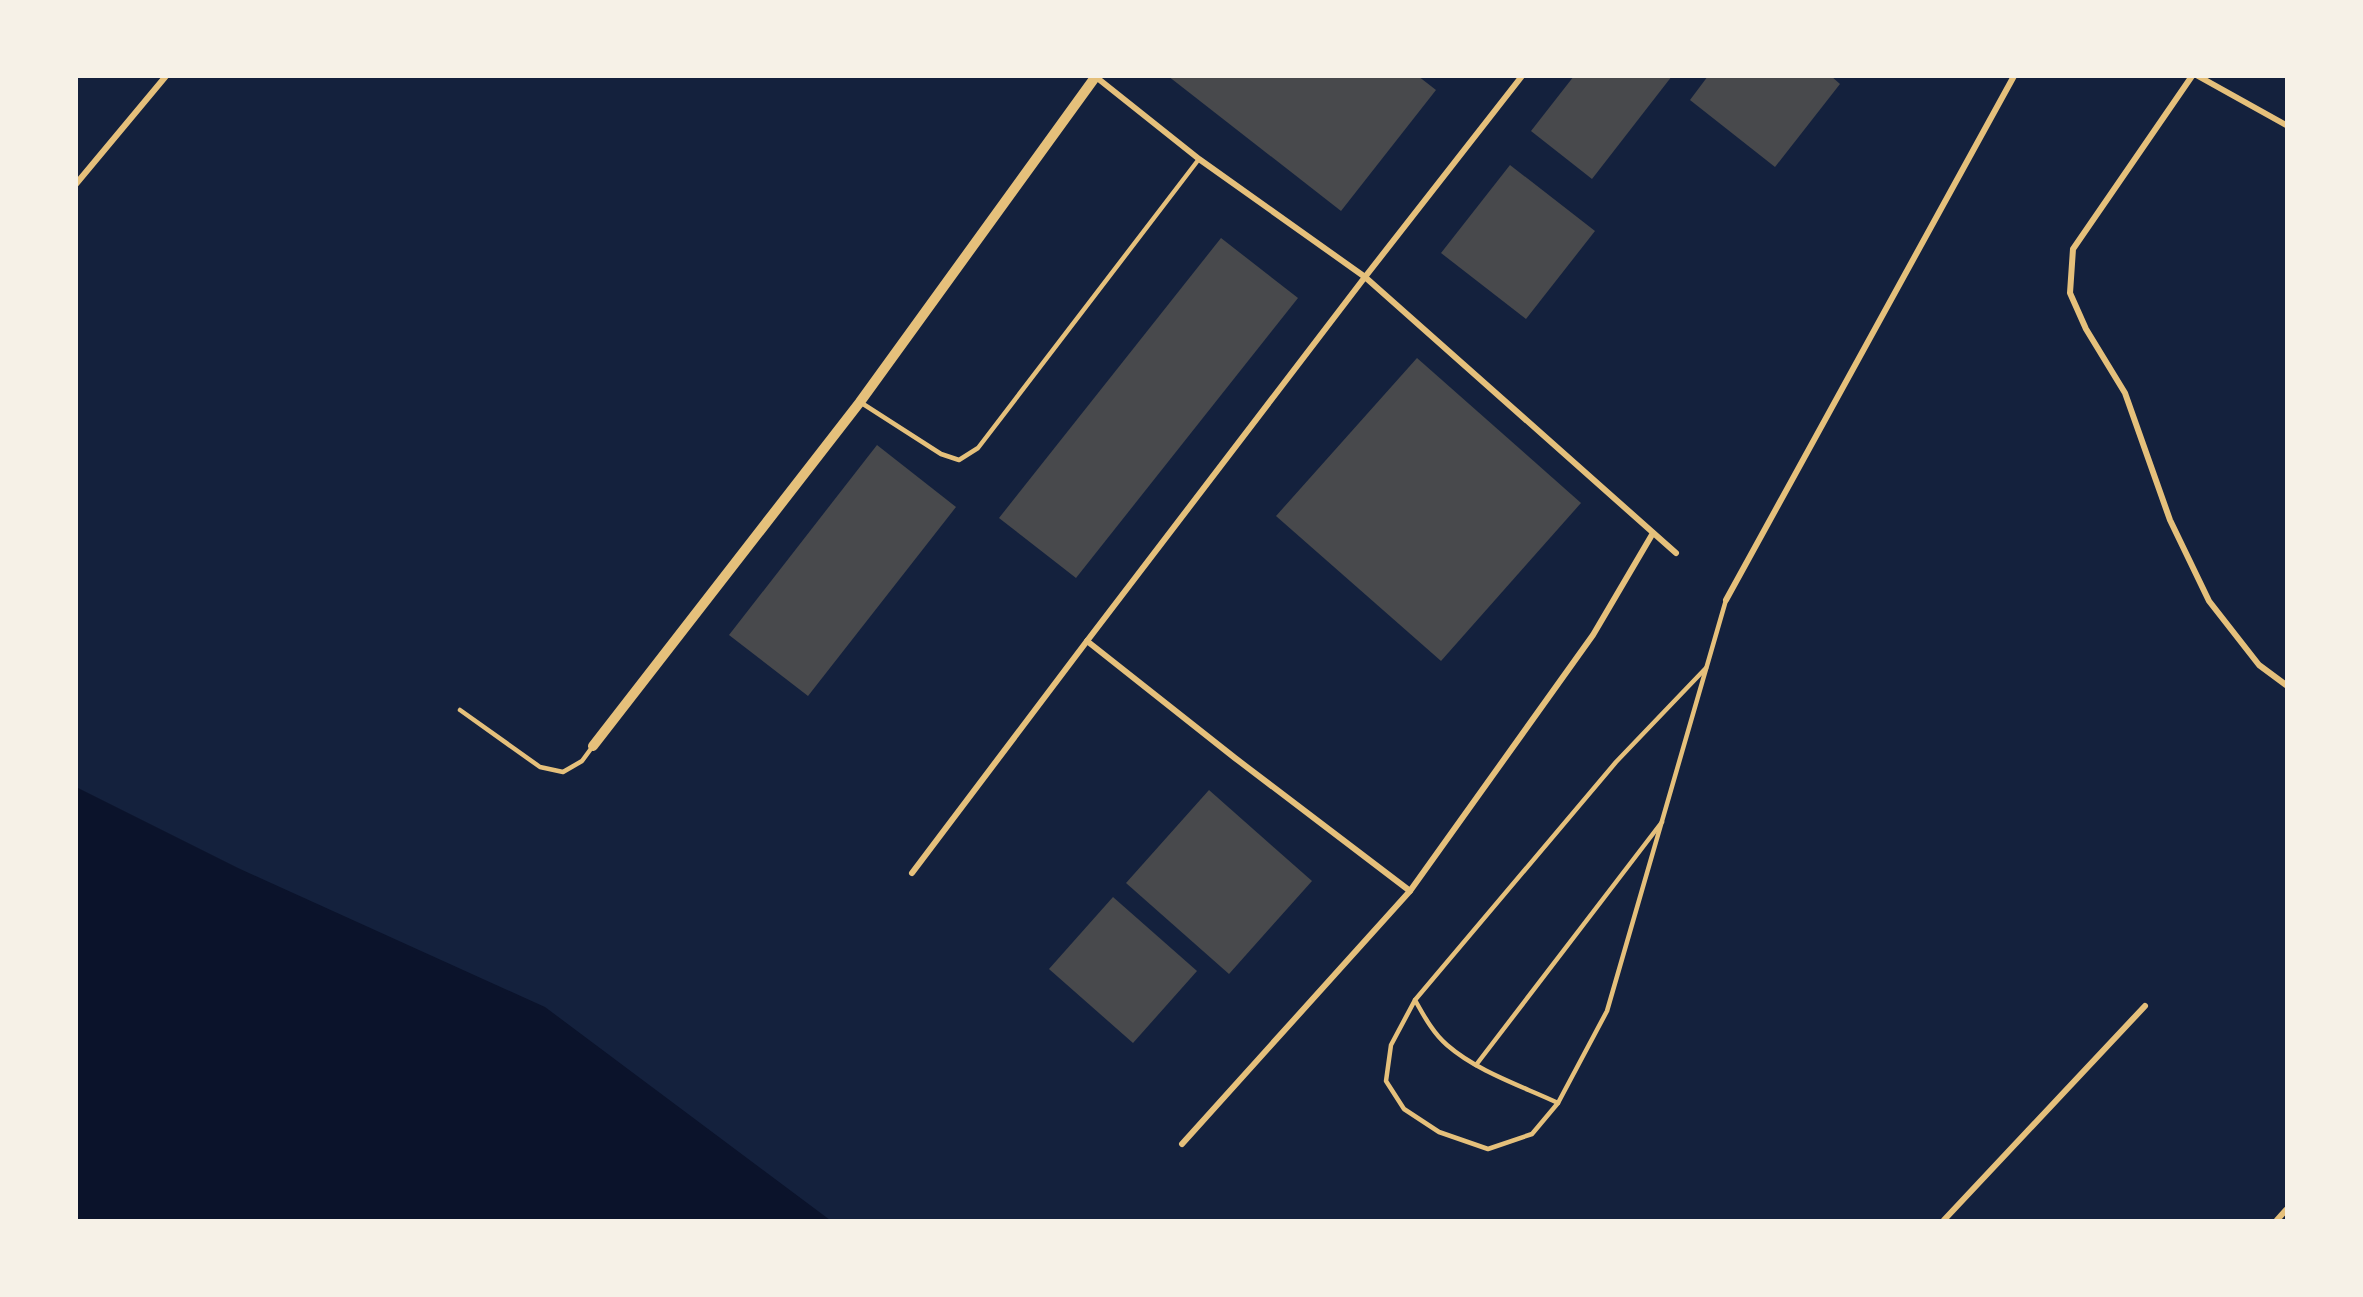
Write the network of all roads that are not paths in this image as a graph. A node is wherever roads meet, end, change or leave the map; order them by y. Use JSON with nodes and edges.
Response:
{"nodes":[{"id":1,"x":165,"y":76,"type":"edge"},
{"id":2,"x":1522,"y":76,"type":"edge"},
{"id":3,"x":2014,"y":76,"type":"edge"},
{"id":4,"x":2192,"y":76,"type":"edge"},
{"id":5,"x":2198,"y":76,"type":"edge"},
{"id":6,"x":1096,"y":77,"type":"edge"},
{"id":7,"x":2286,"y":125,"type":"edge"},
{"id":8,"x":1200,"y":159,"type":"junction"},
{"id":9,"x":76,"y":184,"type":"edge"},
{"id":10,"x":1365,"y":276,"type":"junction"},
{"id":11,"x":860,"y":402,"type":"junction"},
{"id":12,"x":1653,"y":533,"type":"junction"},
{"id":13,"x":1676,"y":553,"type":"dead end"},
{"id":14,"x":1726,"y":600,"type":"joint"},
{"id":15,"x":1087,"y":641,"type":"junction"},
{"id":16,"x":1708,"y":666,"type":"junction"},
{"id":17,"x":2286,"y":685,"type":"edge"},
{"id":18,"x":460,"y":710,"type":"dead end"},
{"id":19,"x":593,"y":746,"type":"joint"},
{"id":20,"x":1664,"y":820,"type":"junction"},
{"id":21,"x":912,"y":873,"type":"dead end"},
{"id":22,"x":1410,"y":891,"type":"junction"},
{"id":23,"x":1415,"y":1000,"type":"junction"},
{"id":24,"x":2145,"y":1006,"type":"dead end"},
{"id":25,"x":1476,"y":1065,"type":"junction"},
{"id":26,"x":1558,"y":1104,"type":"junction"},
{"id":27,"x":1182,"y":1144,"type":"dead end"},
{"id":28,"x":2286,"y":1210,"type":"edge"},
{"id":29,"x":1944,"y":1221,"type":"edge"},
{"id":30,"x":2277,"y":1221,"type":"edge"}],
"edges":[{"from":1,"to":9,"type":"street"},
{"from":2,"to":10,"type":"street"},
{"from":3,"to":14,"type":"street"},
{"from":4,"to":17,"type":"street"},
{"from":5,"to":7,"type":"street"},
{"from":6,"to":8,"type":"street"},
{"from":6,"to":11,"type":"street"},
{"from":8,"to":10,"type":"street"},
{"from":8,"to":11,"type":"lane"},
{"from":10,"to":12,"type":"street"},
{"from":10,"to":15,"type":"street"},
{"from":11,"to":19,"type":"street"},
{"from":12,"to":13,"type":"street"},
{"from":12,"to":22,"type":"street"},
{"from":14,"to":16,"type":"lane"},
{"from":15,"to":21,"type":"street"},
{"from":15,"to":22,"type":"street"},
{"from":16,"to":20,"type":"lane"},
{"from":16,"to":23,"type":"lane"},
{"from":18,"to":19,"type":"lane"},
{"from":20,"to":25,"type":"lane"},
{"from":20,"to":26,"type":"lane"},
{"from":22,"to":27,"type":"street"},
{"from":23,"to":25,"type":"lane"},
{"from":23,"to":26,"type":"lane"},
{"from":24,"to":29,"type":"street"},
{"from":25,"to":26,"type":"lane"},
{"from":28,"to":30,"type":"street"}]}
